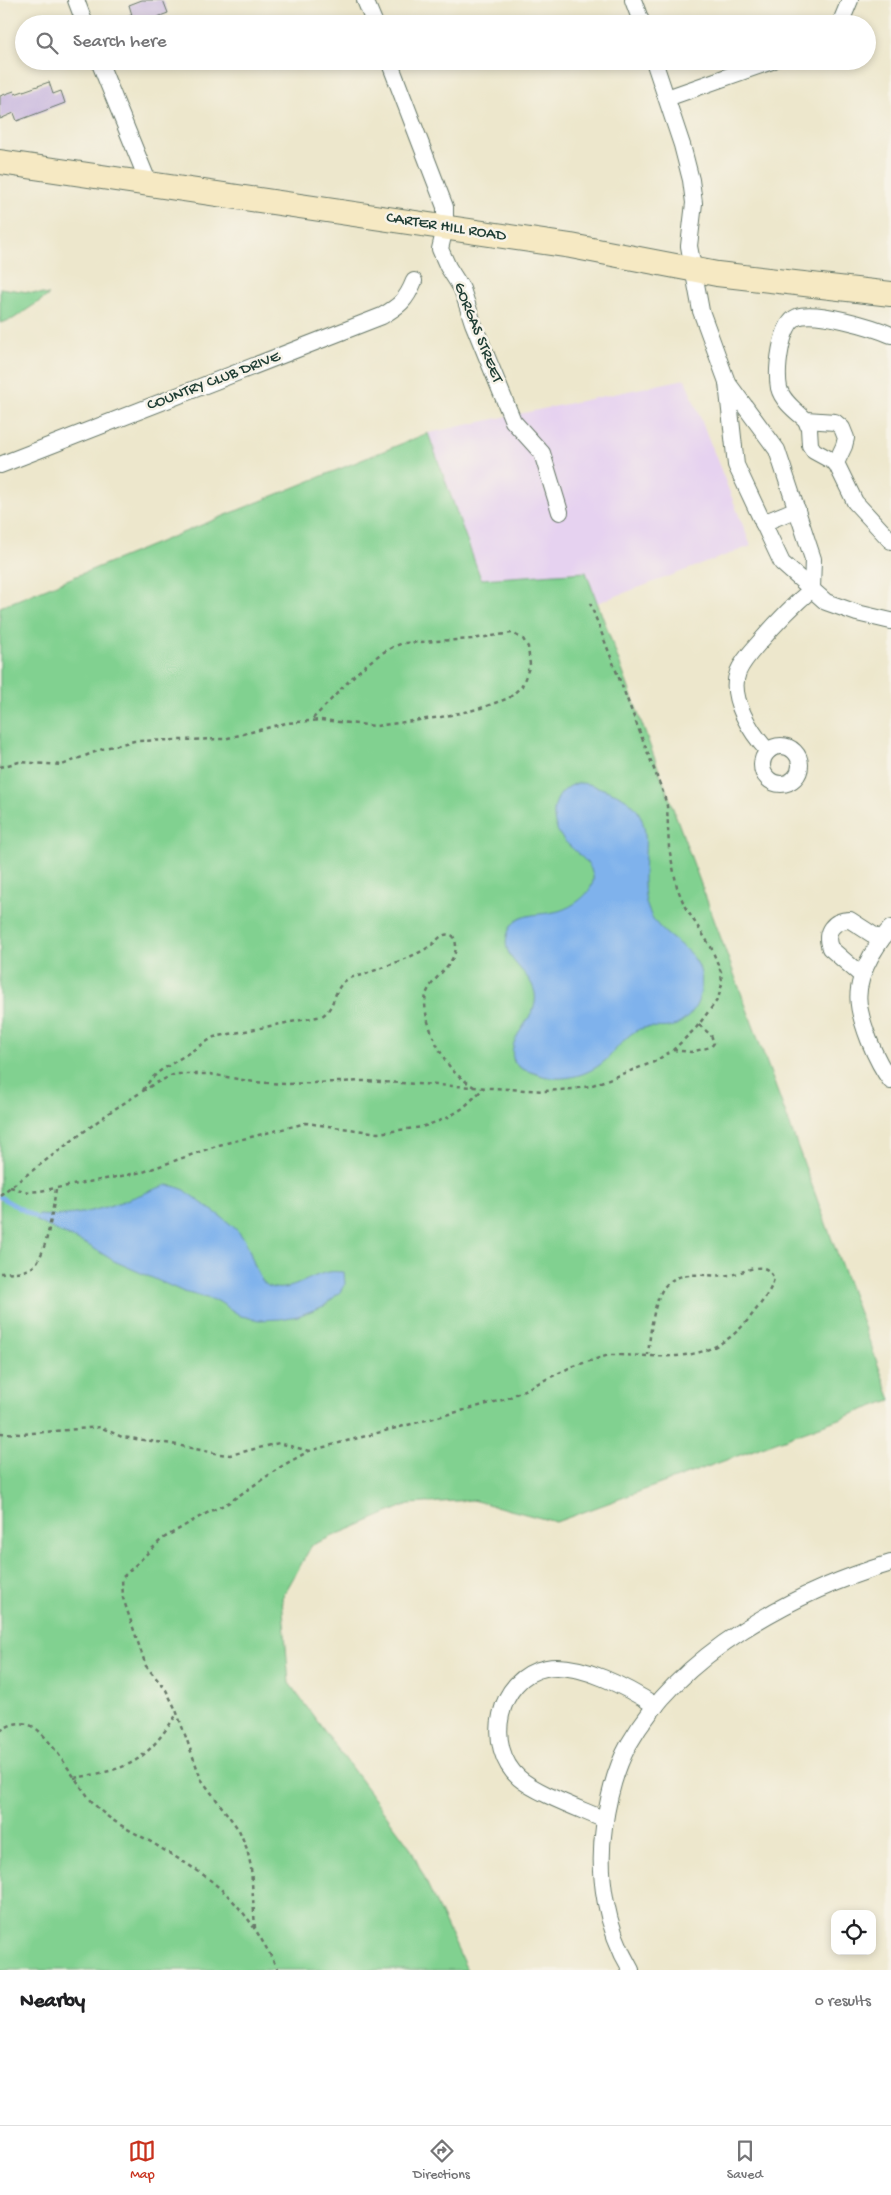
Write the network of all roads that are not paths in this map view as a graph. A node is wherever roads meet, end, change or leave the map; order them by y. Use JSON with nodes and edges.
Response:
{"nodes":[{"id":1,"x":76,"y":0,"type":"edge"},
{"id":2,"x":365,"y":0,"type":"edge"},
{"id":3,"x":634,"y":0,"type":"edge"},
{"id":4,"x":850,"y":0,"type":"edge"},
{"id":5,"x":82,"y":15,"type":"edge"},
{"id":6,"x":371,"y":15,"type":"edge"},
{"id":7,"x":639,"y":15,"type":"edge"},
{"id":8,"x":844,"y":15,"type":"edge"},
{"id":9,"x":103,"y":70,"type":"edge"},
{"id":10,"x":393,"y":70,"type":"edge"},
{"id":11,"x":657,"y":70,"type":"edge"},
{"id":12,"x":746,"y":70,"type":"edge"},
{"id":13,"x":667,"y":98,"type":"junction"},
{"id":14,"x":0,"y":162,"type":"edge"},
{"id":15,"x":148,"y":184,"type":"junction"},
{"id":16,"x":445,"y":228,"type":"junction"},
{"id":17,"x":693,"y":269,"type":"junction"},
{"id":18,"x":414,"y":281,"type":"dead end"},
{"id":19,"x":891,"y":294,"type":"edge"},
{"id":20,"x":891,"y":335,"type":"edge"},
{"id":21,"x":727,"y":382,"type":"junction"},
{"id":22,"x":806,"y":420,"type":"junction"},
{"id":23,"x":836,"y":464,"type":"junction"},
{"id":24,"x":0,"y":465,"type":"edge"},
{"id":25,"x":797,"y":509,"type":"junction"},
{"id":26,"x":560,"y":512,"type":"dead end"},
{"id":27,"x":763,"y":523,"type":"junction"},
{"id":28,"x":889,"y":532,"type":"edge"},
{"id":29,"x":812,"y":589,"type":"junction"},
{"id":30,"x":891,"y":621,"type":"edge"},
{"id":31,"x":768,"y":752,"type":"dead end"},
{"id":32,"x":886,"y":934,"type":"edge"},
{"id":33,"x":861,"y":975,"type":"junction"},
{"id":34,"x":891,"y":1081,"type":"edge"},
{"id":35,"x":891,"y":1563,"type":"edge"},
{"id":36,"x":656,"y":1706,"type":"junction"},
{"id":37,"x":605,"y":1820,"type":"junction"},
{"id":38,"x":631,"y":1970,"type":"edge"}],
"edges":[{"from":1,"to":5,"type":"street"},
{"from":2,"to":6,"type":"street"},
{"from":3,"to":7,"type":"street"},
{"from":4,"to":8,"type":"street"},
{"from":9,"to":15,"type":"street"},
{"from":10,"to":16,"type":"street","name":"GORGAS STREET"},
{"from":11,"to":13,"type":"street"},
{"from":12,"to":13,"type":"street"},
{"from":13,"to":17,"type":"street"},
{"from":14,"to":15,"type":"main road","name":"CARTER HILL ROAD"},
{"from":15,"to":16,"type":"main road","name":"CARTER HILL ROAD"},
{"from":16,"to":17,"type":"main road","name":"CARTER HILL ROAD"},
{"from":16,"to":26,"type":"street","name":"GORGAS STREET"},
{"from":17,"to":19,"type":"main road","name":"CARTER HILL ROAD"},
{"from":17,"to":21,"type":"street"},
{"from":18,"to":24,"type":"street","name":"COUNTRY CLUB DRIVE"},
{"from":20,"to":22,"type":"street"},
{"from":21,"to":25,"type":"street"},
{"from":21,"to":27,"type":"street"},
{"from":22,"to":23,"type":"street"},
{"from":22,"to":23,"type":"street"},
{"from":23,"to":28,"type":"street"},
{"from":25,"to":27,"type":"street"},
{"from":25,"to":29,"type":"street"},
{"from":27,"to":29,"type":"street"},
{"from":29,"to":30,"type":"street"},
{"from":29,"to":31,"type":"street"},
{"from":32,"to":33,"type":"street"},
{"from":32,"to":33,"type":"street"},
{"from":33,"to":34,"type":"street"},
{"from":35,"to":36,"type":"street"},
{"from":36,"to":37,"type":"street"},
{"from":36,"to":37,"type":"street"},
{"from":37,"to":38,"type":"street"}]}
